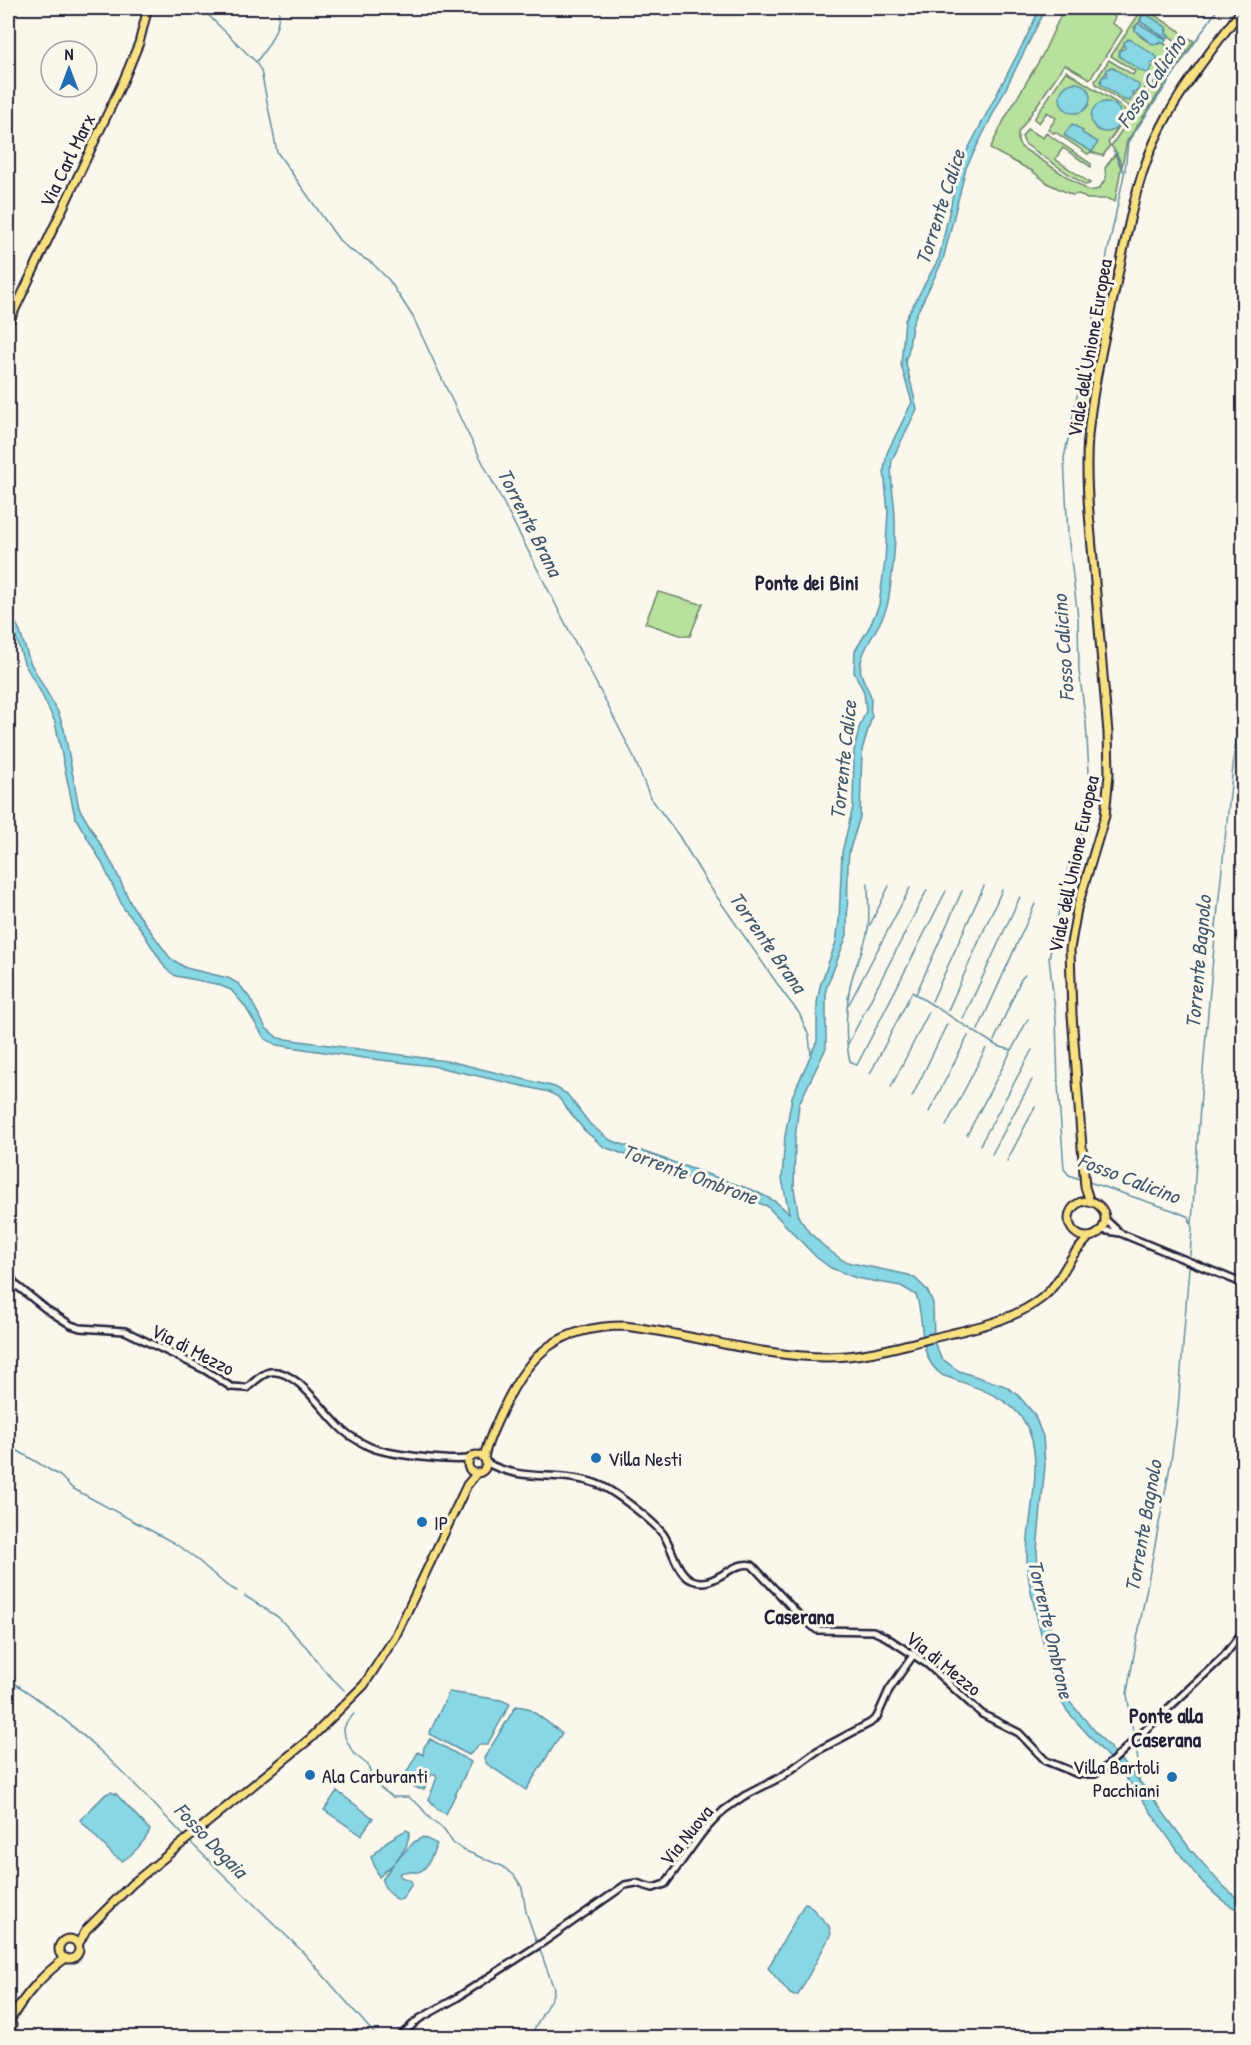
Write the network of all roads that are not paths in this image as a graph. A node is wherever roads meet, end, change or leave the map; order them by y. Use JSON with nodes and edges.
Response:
{"nodes":[{"id":1,"x":148,"y":8,"type":"edge"},
{"id":2,"x":1243,"y":8,"type":"edge"},
{"id":3,"x":8,"y":324,"type":"edge"},
{"id":4,"x":1085,"y":1187,"type":"junction"},
{"id":5,"x":1082,"y":1202,"type":"junction"},
{"id":6,"x":1090,"y":1202,"type":"junction"},
{"id":7,"x":1105,"y":1219,"type":"junction"},
{"id":8,"x":1102,"y":1230,"type":"junction"},
{"id":9,"x":1076,"y":1233,"type":"junction"},
{"id":10,"x":1120,"y":1233,"type":"junction"},
{"id":11,"x":1089,"y":1237,"type":"junction"},
{"id":12,"x":1074,"y":1255,"type":"junction"},
{"id":13,"x":8,"y":1273,"type":"edge"},
{"id":14,"x":1244,"y":1284,"type":"edge"},
{"id":15,"x":487,"y":1443,"type":"junction"},
{"id":16,"x":476,"y":1455,"type":"junction"},
{"id":17,"x":469,"y":1465,"type":"junction"},
{"id":18,"x":483,"y":1466,"type":"junction"},
{"id":19,"x":467,"y":1485,"type":"junction"},
{"id":20,"x":1244,"y":1629,"type":"edge"},
{"id":21,"x":914,"y":1654,"type":"junction"},
{"id":22,"x":86,"y":1930,"type":"junction"},
{"id":23,"x":71,"y":1939,"type":"junction"},
{"id":24,"x":78,"y":1945,"type":"junction"},
{"id":25,"x":60,"y":1952,"type":"junction"},
{"id":26,"x":66,"y":1958,"type":"junction"},
{"id":27,"x":53,"y":1967,"type":"junction"},
{"id":28,"x":9,"y":2015,"type":"edge"},
{"id":29,"x":8,"y":2032,"type":"edge"},
{"id":30,"x":398,"y":2037,"type":"edge"}],
"edges":[{"from":1,"to":3,"type":"main road","name":"Via Carl Marx"},
{"from":2,"to":4,"type":"main road","name":"Viale dell'Unione Europea"},
{"from":4,"to":5,"type":"main road","name":"Viale dell'Unione Europea"},
{"from":4,"to":6,"type":"main road","name":"Viale dell'Unione Europea"},
{"from":5,"to":6,"type":"main road"},
{"from":5,"to":9,"type":"main road","name":"Viale dell'Unione Europea"},
{"from":6,"to":7,"type":"main road","name":"Viale dell'Unione Europea"},
{"from":7,"to":8,"type":"main road"},
{"from":7,"to":10,"type":"street"},
{"from":8,"to":10,"type":"street"},
{"from":8,"to":11,"type":"main road","name":"Viale dell'Unione Europea"},
{"from":9,"to":11,"type":"main road"},
{"from":9,"to":12,"type":"main road","name":"Viale dell'Unione Europea"},
{"from":10,"to":14,"type":"street"},
{"from":11,"to":12,"type":"main road","name":"Viale dell'Unione Europea"},
{"from":12,"to":15,"type":"main road","name":"Viale dell'Unione Europea"},
{"from":13,"to":17,"type":"street","name":"Via di Mezzo"},
{"from":15,"to":16,"type":"main road"},
{"from":15,"to":18,"type":"main road"},
{"from":16,"to":17,"type":"main road"},
{"from":16,"to":18,"type":"main road"},
{"from":17,"to":18,"type":"main road"},
{"from":17,"to":19,"type":"main road"},
{"from":18,"to":19,"type":"main road"},
{"from":18,"to":21,"type":"street","name":"Via di Mezzo"},
{"from":19,"to":22,"type":"main road"},
{"from":20,"to":21,"type":"street","name":"Via di Mezzo"},
{"from":21,"to":30,"type":"street","name":"Via Nuova"},
{"from":22,"to":23,"type":"main road"},
{"from":22,"to":24,"type":"main road"},
{"from":23,"to":24,"type":"main road"},
{"from":23,"to":25,"type":"main road"},
{"from":24,"to":26,"type":"main road"},
{"from":25,"to":26,"type":"main road"},
{"from":25,"to":27,"type":"main road"},
{"from":26,"to":27,"type":"main road"},
{"from":27,"to":28,"type":"main road"},
{"from":28,"to":29,"type":"main road"}]}
